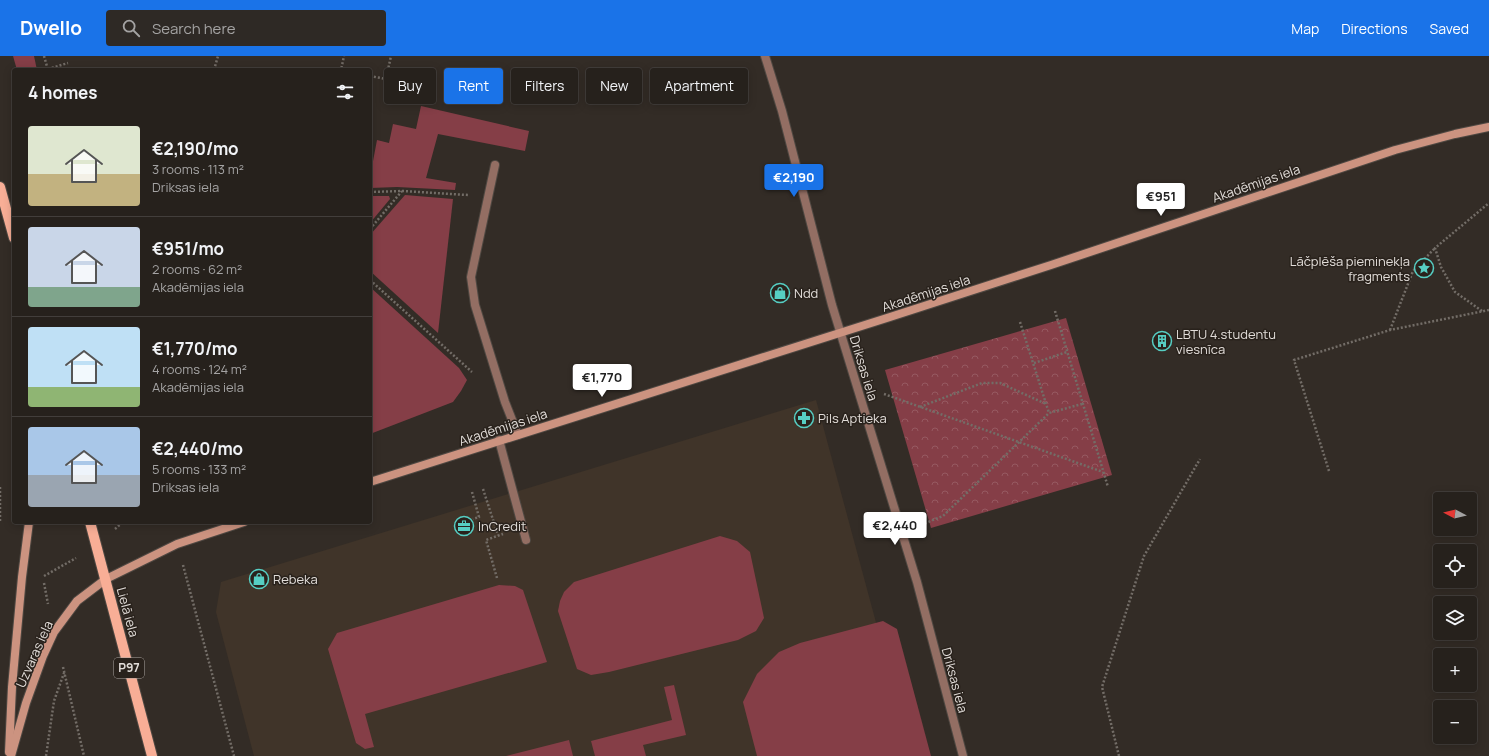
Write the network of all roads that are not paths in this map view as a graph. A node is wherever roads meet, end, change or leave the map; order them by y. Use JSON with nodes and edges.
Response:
{"nodes":[{"id":1,"x":765,"y":56,"type":"edge"},
{"id":2,"x":1489,"y":127,"type":"edge"},
{"id":3,"x":494,"y":166,"type":"dead end"},
{"id":4,"x":0,"y":187,"type":"edge"},
{"id":5,"x":12,"y":231,"type":"edge"},
{"id":6,"x":840,"y":333,"type":"junction"},
{"id":7,"x":518,"y":435,"type":"junction"},
{"id":8,"x":500,"y":440,"type":"junction"},
{"id":9,"x":372,"y":481,"type":"edge"},
{"id":10,"x":29,"y":524,"type":"edge"},
{"id":11,"x":90,"y":524,"type":"edge"},
{"id":12,"x":238,"y":524,"type":"edge"},
{"id":13,"x":526,"y":540,"type":"dead end"},
{"id":14,"x":106,"y":579,"type":"junction"},
{"id":15,"x":10,"y":756,"type":"edge"},
{"id":16,"x":152,"y":756,"type":"edge"},
{"id":17,"x":963,"y":756,"type":"edge"}],
"edges":[{"from":1,"to":6,"type":"street","name":"Driksas iela"},
{"from":2,"to":6,"type":"main road","name":"Akadēmijas iela"},
{"from":3,"to":7,"type":"street"},
{"from":4,"to":5,"type":"main road"},
{"from":6,"to":7,"type":"main road","name":"Akadēmijas iela"},
{"from":6,"to":17,"type":"street","name":"Driksas iela"},
{"from":7,"to":8,"type":"main road","name":"Akadēmijas iela"},
{"from":8,"to":9,"type":"main road","name":"Akadēmijas iela"},
{"from":8,"to":13,"type":"street"},
{"from":10,"to":15,"type":"main road","name":"Uzvaras iela"},
{"from":11,"to":14,"type":"main road","name":"Lielā iela","number":"P97"},
{"from":12,"to":14,"type":"main road"},
{"from":14,"to":15,"type":"main road","name":"Uzvaras iela"},
{"from":14,"to":16,"type":"main road","name":"Lielā iela","number":"P97"}]}
